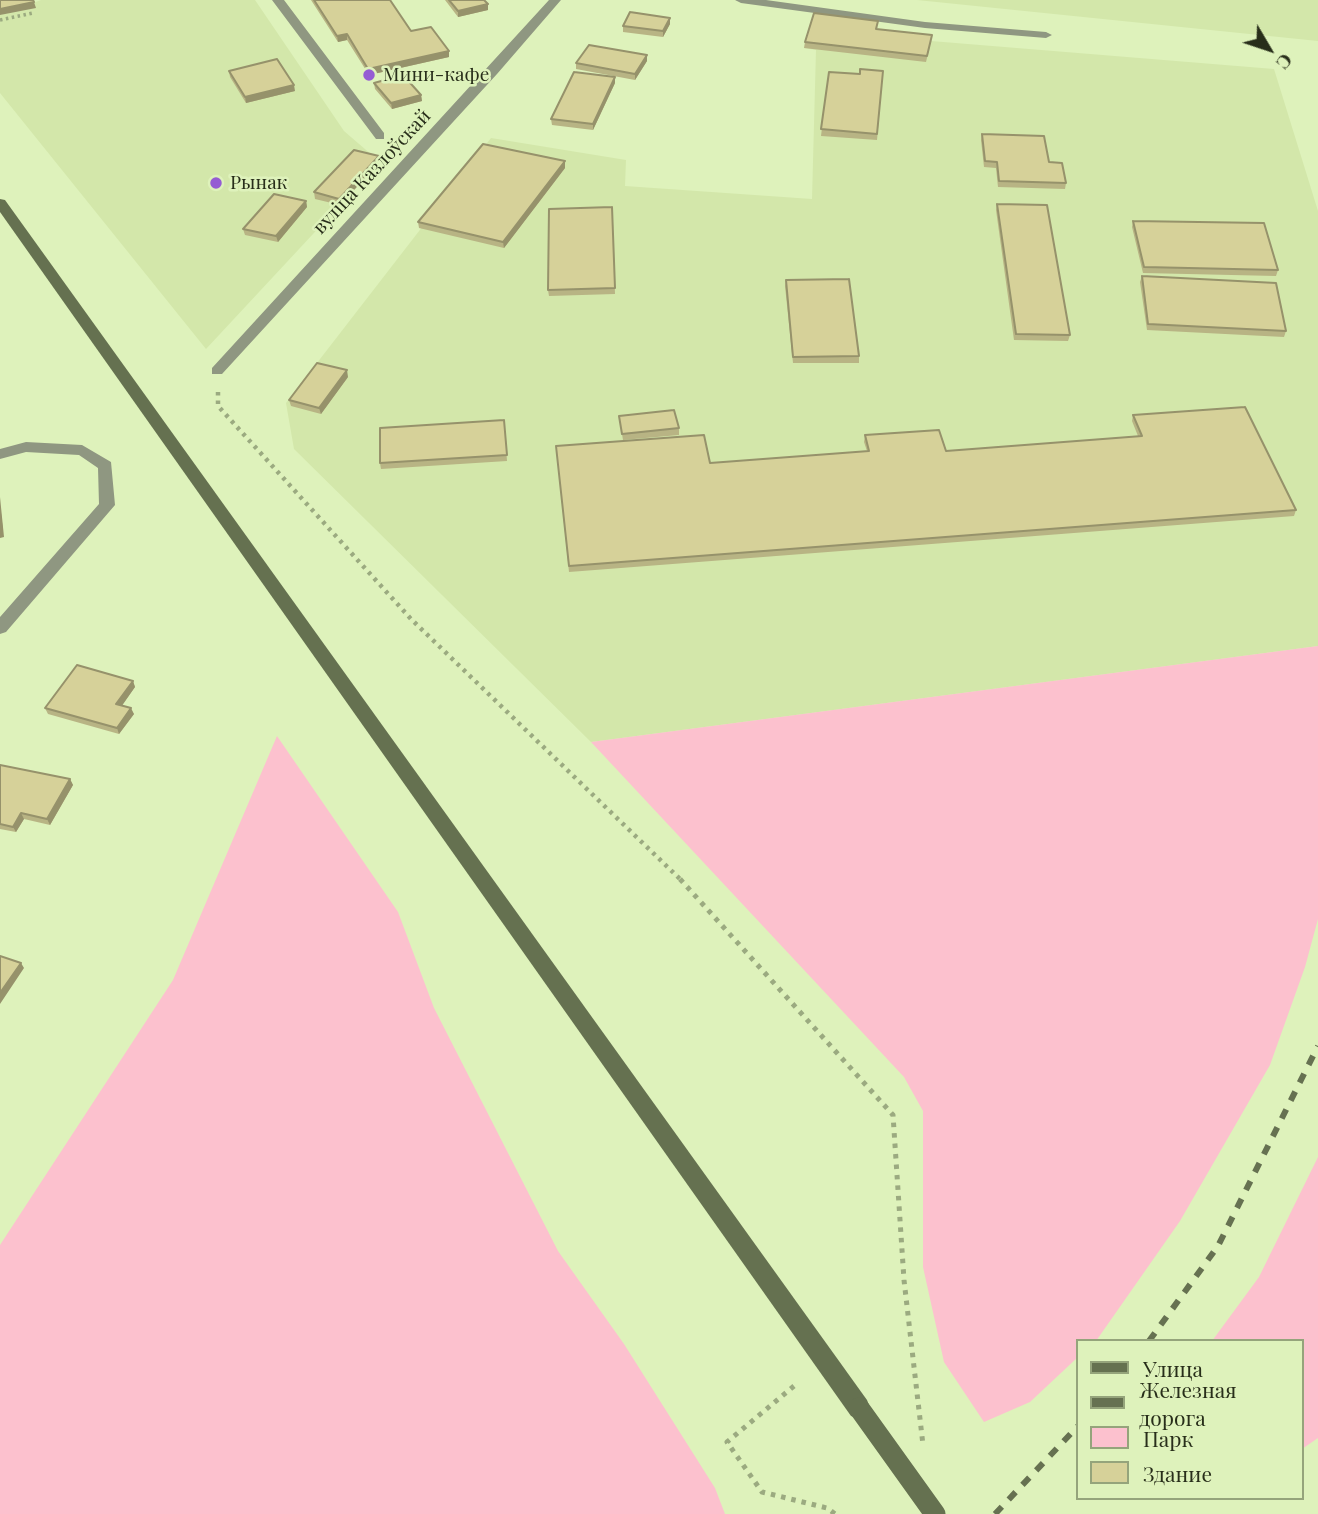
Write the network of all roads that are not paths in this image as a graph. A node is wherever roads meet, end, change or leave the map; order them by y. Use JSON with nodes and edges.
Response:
{"nodes":[{"id":1,"x":278,"y":0,"type":"edge"},
{"id":2,"x":555,"y":0,"type":"edge"},
{"id":3,"x":740,"y":0,"type":"edge"},
{"id":4,"x":1046,"y":35,"type":"dead end"},
{"id":5,"x":380,"y":136,"type":"dead end"},
{"id":6,"x":0,"y":203,"type":"edge"},
{"id":7,"x":217,"y":370,"type":"road end"},
{"id":8,"x":0,"y":454,"type":"edge"},
{"id":9,"x":0,"y":628,"type":"edge"},
{"id":10,"x":935,"y":1514,"type":"edge"}],
"edges":[{"from":1,"to":5,"type":"street"},
{"from":2,"to":7,"type":"street","name":"вуліца Казлоўскай"},
{"from":3,"to":4,"type":"street"},
{"from":6,"to":10,"type":"main road","bridge":true},
{"from":8,"to":9,"type":"street"}]}
